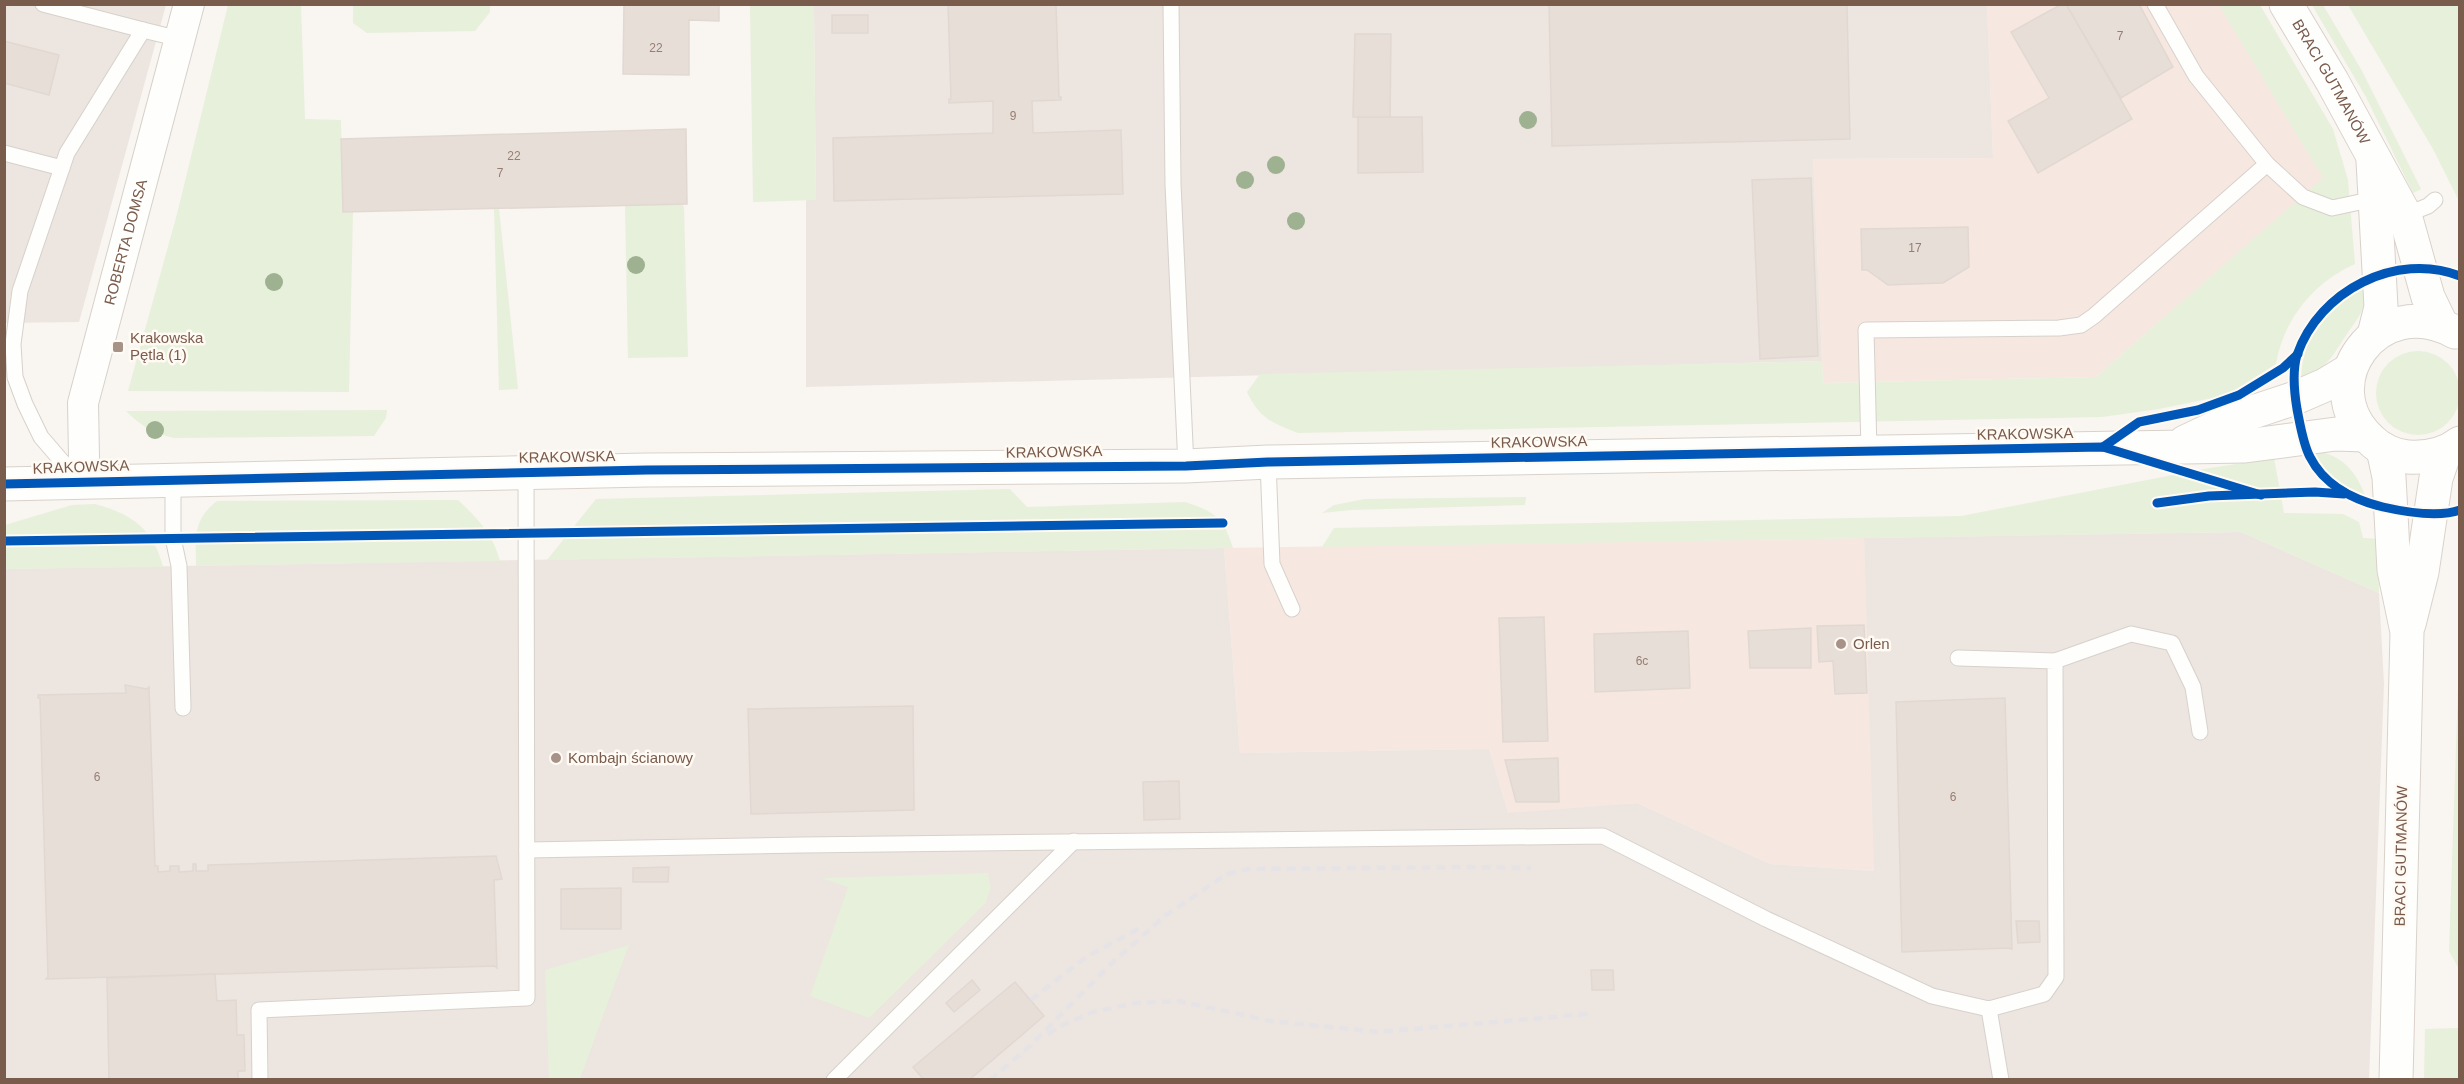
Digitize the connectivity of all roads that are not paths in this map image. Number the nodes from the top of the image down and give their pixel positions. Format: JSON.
{"nodes":[{"id":1,"x":44,"y":4,"type":"edge"},
{"id":2,"x":189,"y":4,"type":"edge"},
{"id":3,"x":1171,"y":4,"type":"edge"},
{"id":4,"x":2155,"y":4,"type":"edge"},
{"id":5,"x":2286,"y":4,"type":"edge"},
{"id":6,"x":143,"y":30,"type":"junction"},
{"id":7,"x":180,"y":39,"type":"junction"},
{"id":8,"x":4,"y":153,"type":"edge"},
{"id":9,"x":2373,"y":160,"type":"junction"},
{"id":10,"x":2267,"y":164,"type":"junction"},
{"id":11,"x":62,"y":168,"type":"junction"},
{"id":12,"x":2374,"y":199,"type":"junction"},
{"id":13,"x":2435,"y":200,"type":"dead end"},
{"id":14,"x":2405,"y":215,"type":"junction"},
{"id":15,"x":2450,"y":329,"type":"edge"},
{"id":16,"x":2374,"y":335,"type":"junction"},
{"id":17,"x":2350,"y":370,"type":"junction"},
{"id":18,"x":10,"y":376,"type":"edge"},
{"id":19,"x":2374,"y":442,"type":"junction"},
{"id":20,"x":2178,"y":446,"type":"junction"},
{"id":21,"x":2452,"y":448,"type":"edge"},
{"id":22,"x":1869,"y":451,"type":"junction"},
{"id":23,"x":1268,"y":462,"type":"junction"},
{"id":24,"x":1186,"y":466,"type":"junction"},
{"id":25,"x":526,"y":472,"type":"junction"},
{"id":26,"x":173,"y":479,"type":"junction"},
{"id":27,"x":80,"y":482,"type":"junction"},
{"id":28,"x":4,"y":484,"type":"edge"},
{"id":29,"x":1292,"y":609,"type":"dead end"},
{"id":30,"x":2407,"y":632,"type":"junction"},
{"id":31,"x":1958,"y":658,"type":"dead end"},
{"id":32,"x":2055,"y":661,"type":"junction"},
{"id":33,"x":183,"y":708,"type":"dead end"},
{"id":34,"x":2200,"y":732,"type":"dead end"},
{"id":35,"x":1074,"y":841,"type":"junction"},
{"id":36,"x":527,"y":850,"type":"junction"},
{"id":37,"x":1989,"y":1010,"type":"junction"},
{"id":38,"x":260,"y":1080,"type":"edge"},
{"id":39,"x":834,"y":1080,"type":"edge"},
{"id":40,"x":2001,"y":1080,"type":"edge"},
{"id":41,"x":2396,"y":1080,"type":"edge"}],
"edges":[{"from":1,"to":6,"type":"lane"},
{"from":2,"to":7,"type":"street","name":"ROBERTA DOMSA"},
{"from":3,"to":24,"type":"lane"},
{"from":4,"to":10,"type":"lane"},
{"from":5,"to":9,"type":"street","name":"BRACI GUTMANÓW"},
{"from":6,"to":7,"type":"lane"},
{"from":6,"to":11,"type":"lane"},
{"from":7,"to":27,"type":"street","name":"ROBERTA DOMSA"},
{"from":8,"to":11,"type":"lane"},
{"from":9,"to":12,"type":"street","name":"BRACI GUTMANÓW"},
{"from":9,"to":14,"type":"street","name":"BRACI GUTMANÓW"},
{"from":10,"to":12,"type":"lane"},
{"from":10,"to":22,"type":"lane"},
{"from":11,"to":18,"type":"lane"},
{"from":12,"to":16,"type":"street","name":"BRACI GUTMANÓW"},
{"from":13,"to":14,"type":"lane"},
{"from":14,"to":15,"type":"street","name":"BRACI GUTMANÓW"},
{"from":15,"to":16,"type":"street"},
{"from":16,"to":17,"type":"street"},
{"from":17,"to":19,"type":"street","name":"BRACI GUTMANÓW"},
{"from":17,"to":20,"type":"street","name":"KRAKOWSKA"},
{"from":18,"to":27,"type":"lane"},
{"from":19,"to":20,"type":"street","name":"KRAKOWSKA"},
{"from":19,"to":21,"type":"street","name":"KRAKOWSKA"},
{"from":19,"to":30,"type":"street","name":"BRACI GUTMANÓW"},
{"from":20,"to":22,"type":"street","name":"KRAKOWSKA"},
{"from":21,"to":30,"type":"street","name":"BRACI GUTMANÓW"},
{"from":22,"to":23,"type":"street","name":"KRAKOWSKA"},
{"from":23,"to":24,"type":"street","name":"KRAKOWSKA"},
{"from":23,"to":29,"type":"lane"},
{"from":24,"to":25,"type":"street","name":"KRAKOWSKA"},
{"from":25,"to":26,"type":"street","name":"KRAKOWSKA"},
{"from":25,"to":36,"type":"lane"},
{"from":26,"to":27,"type":"street","name":"KRAKOWSKA"},
{"from":26,"to":33,"type":"lane"},
{"from":27,"to":28,"type":"street","name":"KRAKOWSKA"},
{"from":30,"to":41,"type":"street","name":"BRACI GUTMANÓW"},
{"from":31,"to":32,"type":"lane"},
{"from":32,"to":34,"type":"lane"},
{"from":32,"to":37,"type":"lane"},
{"from":35,"to":36,"type":"lane"},
{"from":35,"to":37,"type":"lane"},
{"from":35,"to":39,"type":"lane"},
{"from":36,"to":38,"type":"lane"},
{"from":37,"to":40,"type":"lane"}]}
